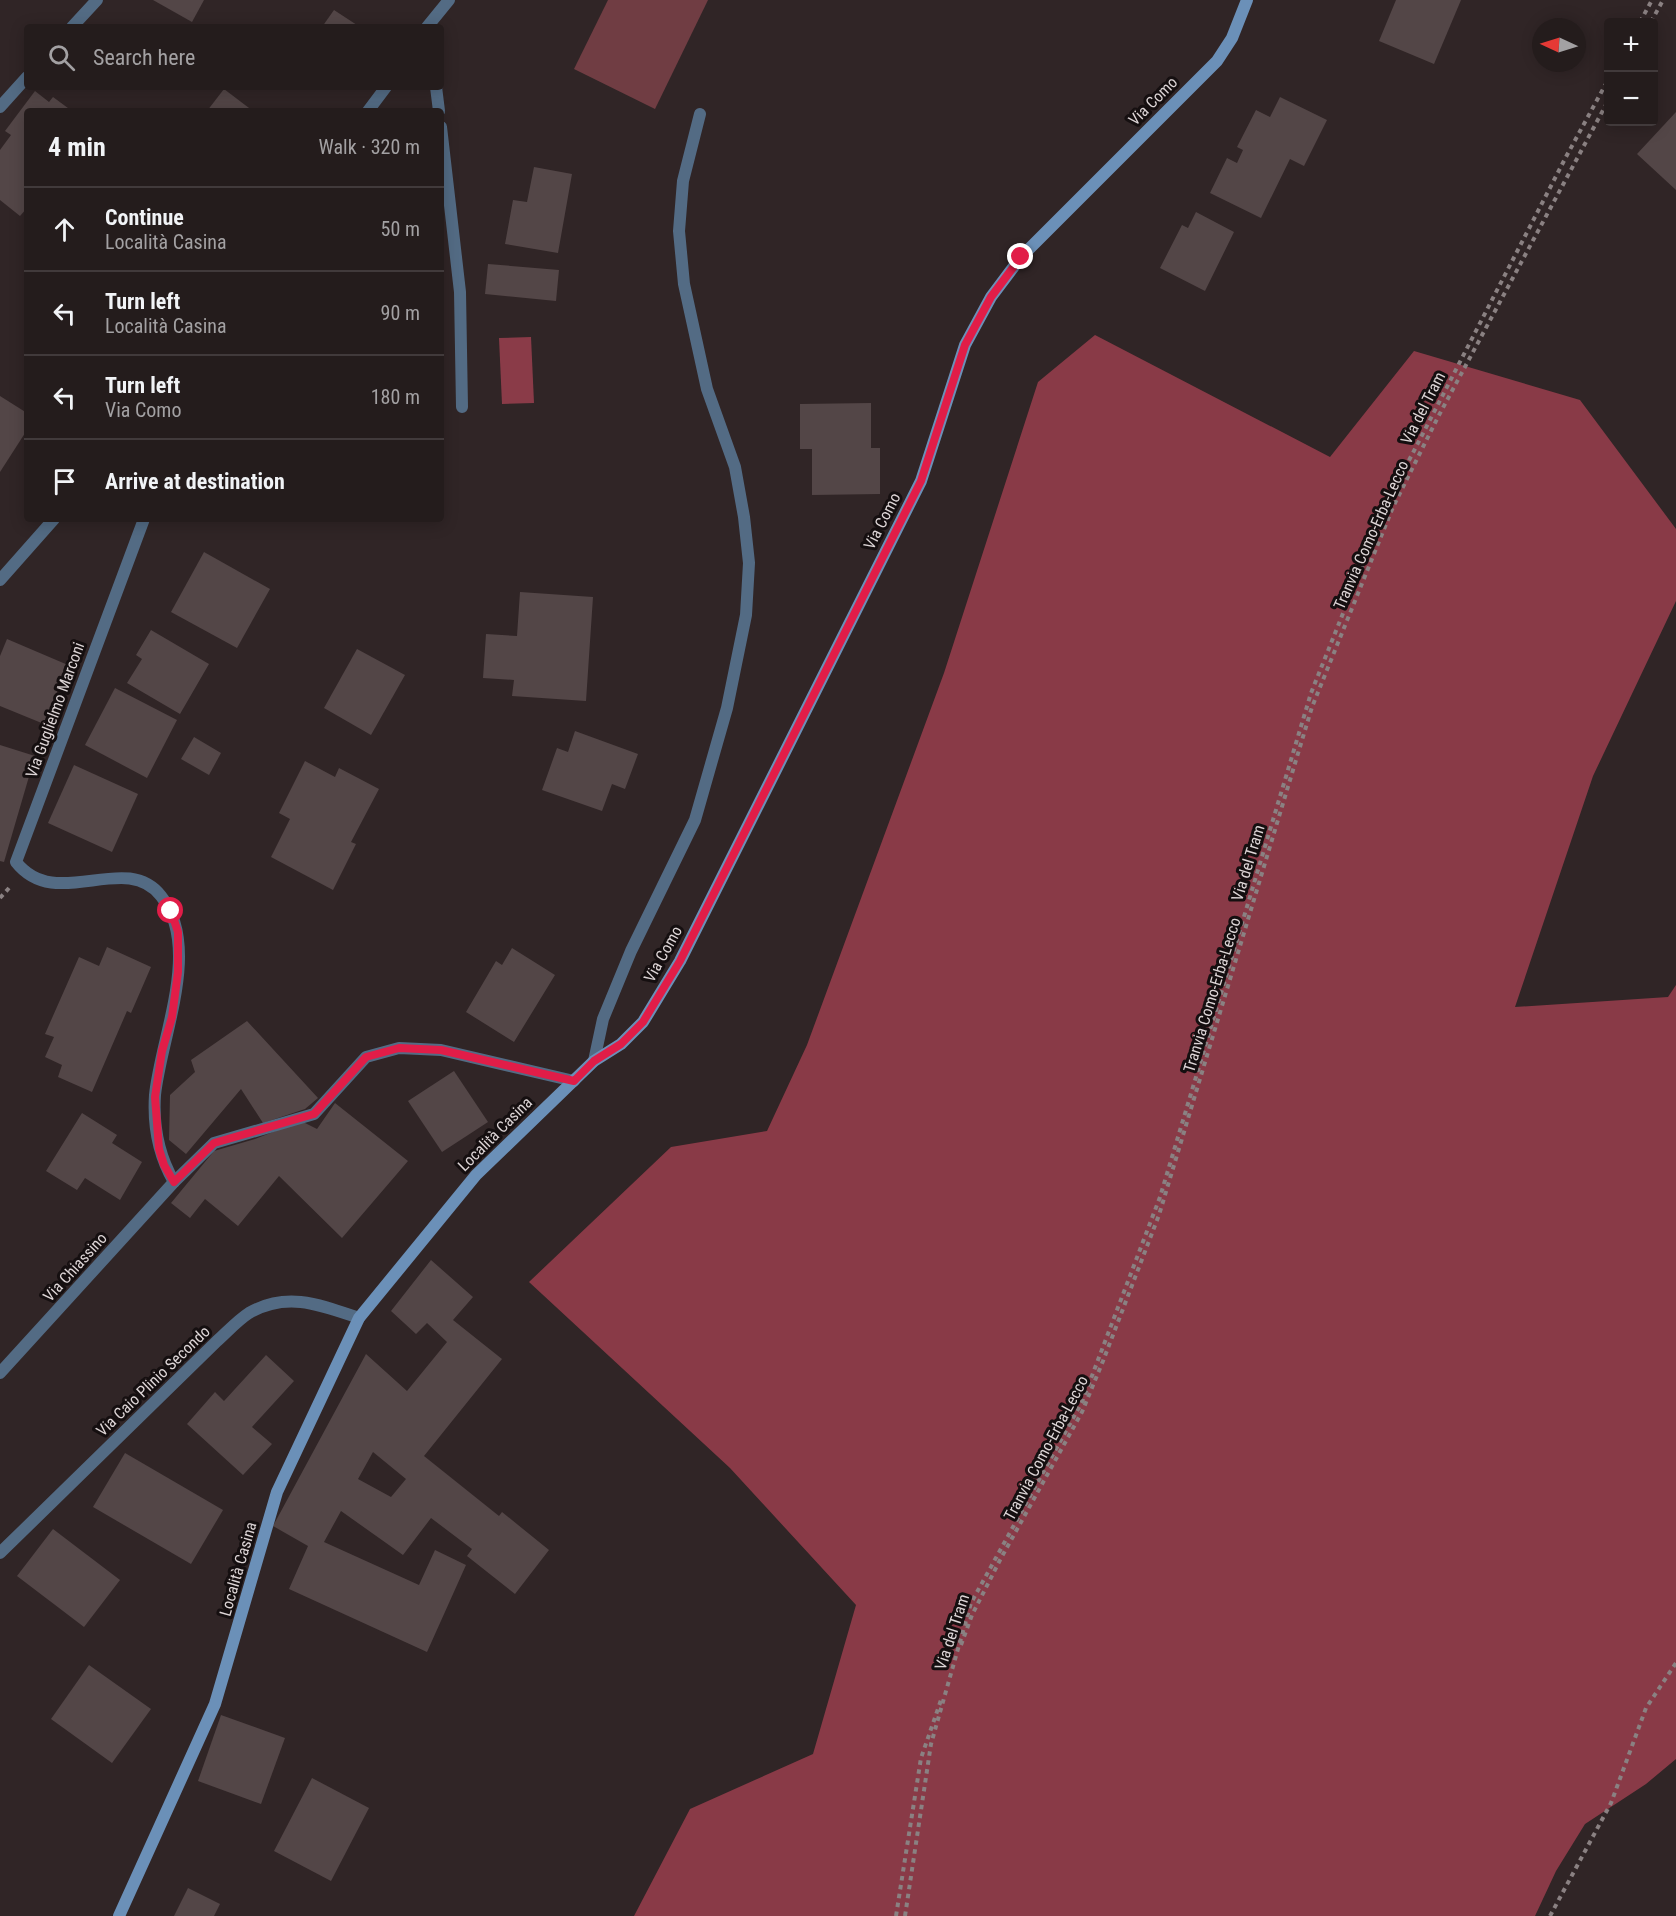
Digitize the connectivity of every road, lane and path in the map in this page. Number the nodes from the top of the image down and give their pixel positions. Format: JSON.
{"nodes":[{"id":1,"x":97,"y":0,"type":"edge"},
{"id":2,"x":449,"y":0,"type":"edge"},
{"id":3,"x":1247,"y":0,"type":"edge"},
{"id":4,"x":1652,"y":0,"type":"edge"},
{"id":5,"x":1663,"y":0,"type":"edge"},
{"id":6,"x":1642,"y":18,"type":"edge"},
{"id":7,"x":1653,"y":18,"type":"edge"},
{"id":8,"x":75,"y":24,"type":"edge"},
{"id":9,"x":429,"y":24,"type":"edge"},
{"id":10,"x":24,"y":80,"type":"edge"},
{"id":11,"x":1604,"y":87,"type":"edge"},
{"id":12,"x":384,"y":90,"type":"edge"},
{"id":13,"x":436,"y":90,"type":"edge"},
{"id":14,"x":0,"y":107,"type":"edge"},
{"id":15,"x":370,"y":108,"type":"edge"},
{"id":16,"x":439,"y":108,"type":"edge"},
{"id":17,"x":1604,"y":108,"type":"edge"},
{"id":18,"x":700,"y":114,"type":"dead end"},
{"id":19,"x":444,"y":152,"type":"edge"},
{"id":20,"x":462,"y":407,"type":"dead end"},
{"id":21,"x":51,"y":522,"type":"edge"},
{"id":22,"x":143,"y":522,"type":"edge"},
{"id":23,"x":0,"y":580,"type":"edge"},
{"id":24,"x":594,"y":1061,"type":"junction"},
{"id":25,"x":574,"y":1081,"type":"junction"},
{"id":26,"x":174,"y":1182,"type":"junction"},
{"id":27,"x":359,"y":1318,"type":"junction"},
{"id":28,"x":0,"y":1373,"type":"edge"},
{"id":29,"x":0,"y":1553,"type":"edge"},
{"id":30,"x":1676,"y":1663,"type":"edge"},
{"id":31,"x":119,"y":1916,"type":"edge"},
{"id":32,"x":896,"y":1916,"type":"edge"},
{"id":33,"x":904,"y":1916,"type":"edge"},
{"id":34,"x":1550,"y":1916,"type":"edge"}],
"edges":[{"from":1,"to":8,"type":"street"},
{"from":2,"to":9,"type":"street"},
{"from":3,"to":24,"type":"street","name":"Via Como"},
{"from":4,"to":6,"type":"path"},
{"from":5,"to":7,"type":"path"},
{"from":10,"to":14,"type":"street"},
{"from":11,"to":33,"type":"path","name":"Via del Tram"},
{"from":12,"to":15,"type":"street"},
{"from":13,"to":16,"type":"street"},
{"from":17,"to":32,"type":"path","name":"Tranvia Como-Erba-Lecco"},
{"from":18,"to":24,"type":"street"},
{"from":19,"to":20,"type":"street"},
{"from":21,"to":23,"type":"street"},
{"from":22,"to":26,"type":"street","name":"Via Guglielmo Marconi"},
{"from":24,"to":25,"type":"street","name":"Via Como"},
{"from":25,"to":26,"type":"street","name":"Località Casina"},
{"from":25,"to":27,"type":"street","name":"Località Casina"},
{"from":26,"to":28,"type":"street","name":"Via Chiassino"},
{"from":27,"to":29,"type":"street","name":"Via Caio Plinio Secondo"},
{"from":27,"to":31,"type":"street","name":"Località Casina"},
{"from":30,"to":34,"type":"path"}]}
